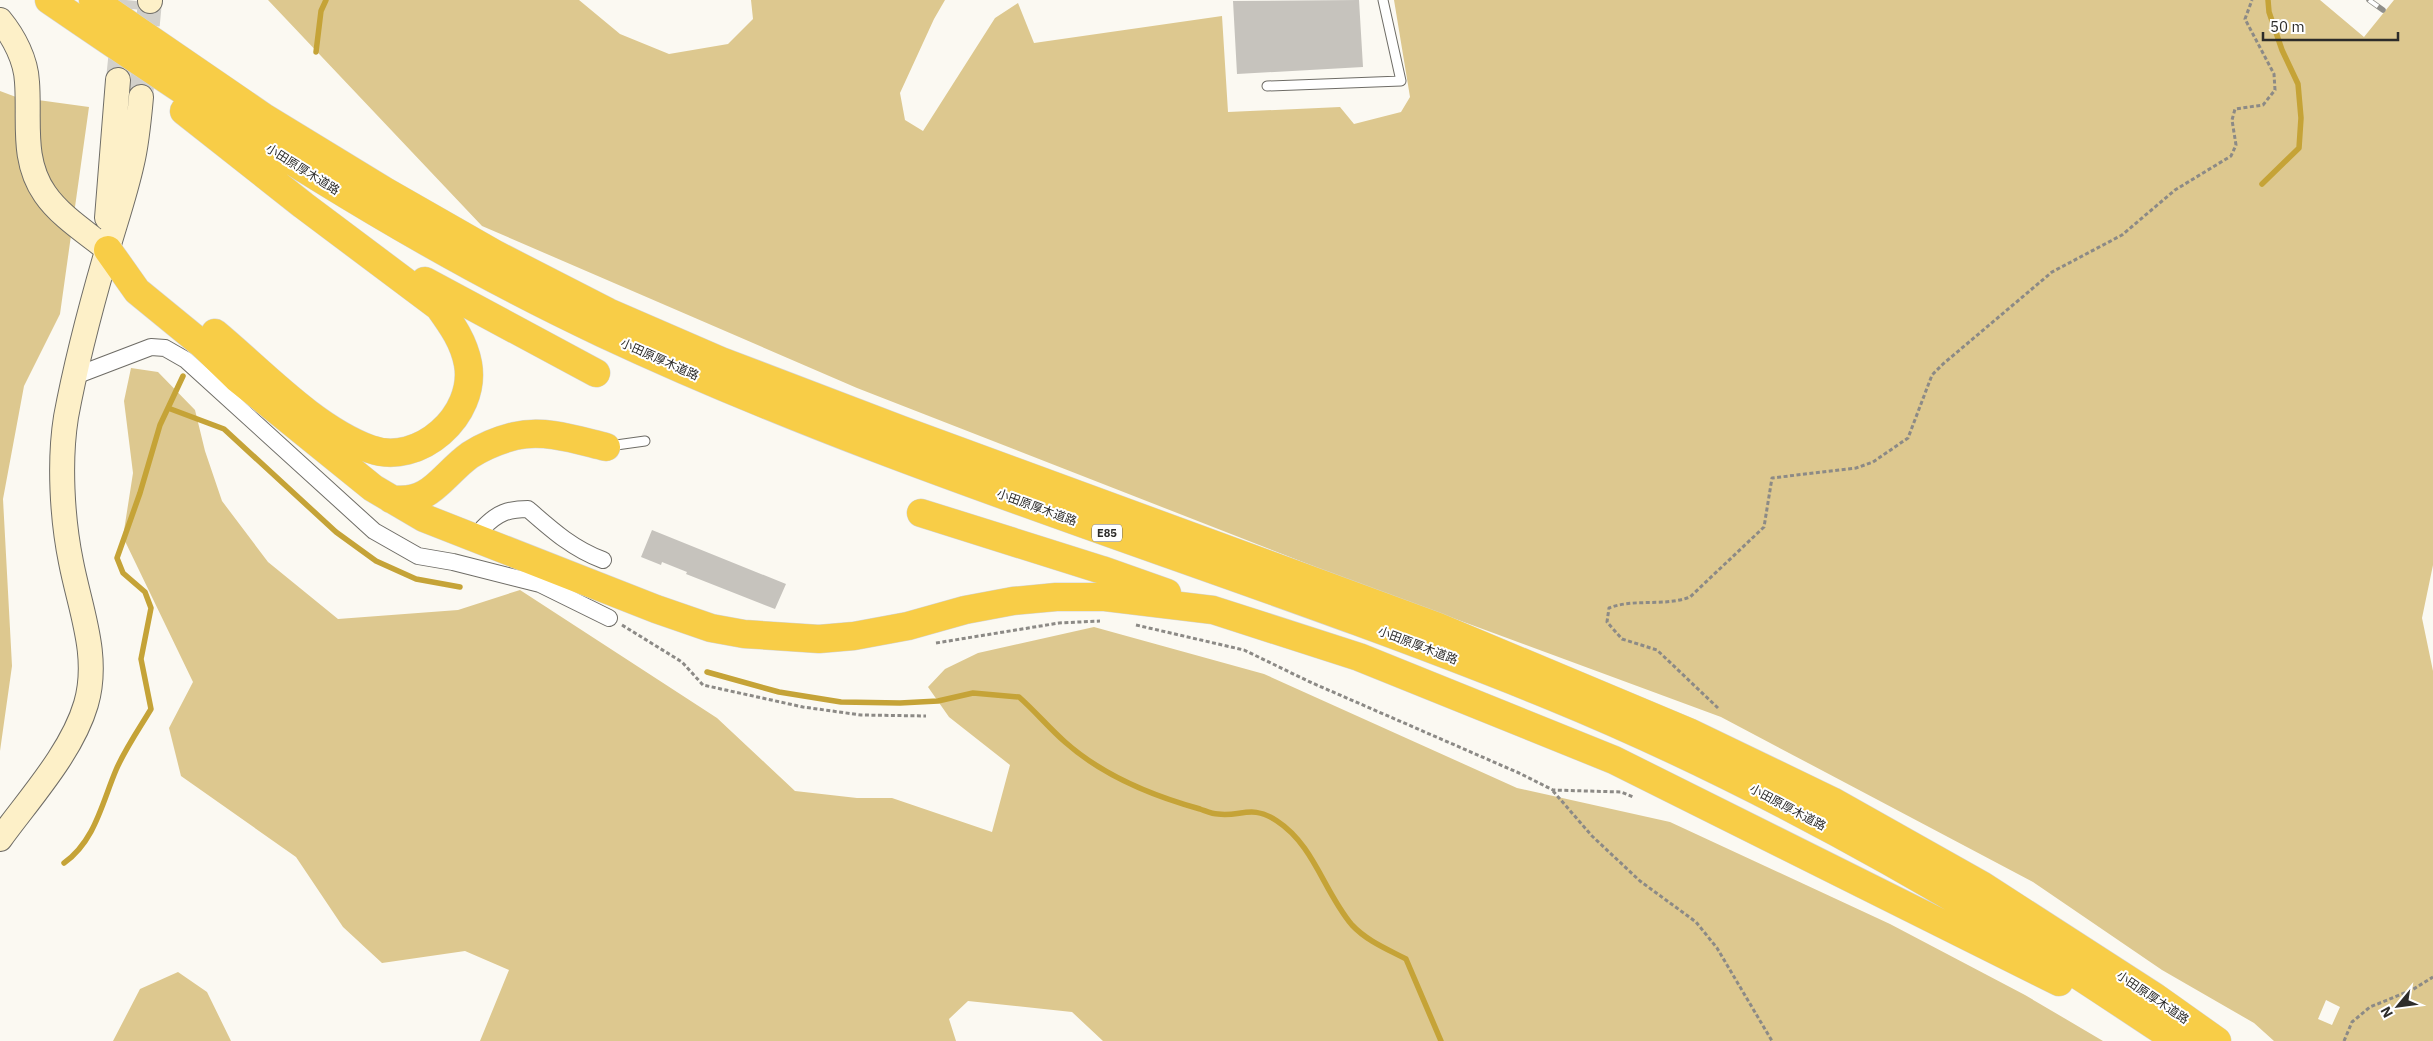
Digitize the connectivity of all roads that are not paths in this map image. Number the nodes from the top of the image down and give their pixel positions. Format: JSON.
{"nodes":[{"id":1,"x":44,"y":0,"type":"edge"},
{"id":2,"x":49,"y":0,"type":"edge"},
{"id":3,"x":92,"y":0,"type":"edge"},
{"id":4,"x":105,"y":0,"type":"edge"},
{"id":5,"x":1383,"y":0,"type":"edge"},
{"id":6,"x":0,"y":20,"type":"edge"},
{"id":7,"x":165,"y":50,"type":"junction"},
{"id":8,"x":118,"y":80,"type":"tunnel mouth"},
{"id":9,"x":1267,"y":86,"type":"dead end"},
{"id":10,"x":141,"y":97,"type":"tunnel mouth"},
{"id":11,"x":302,"y":205,"type":"junction"},
{"id":12,"x":108,"y":250,"type":"junction"},
{"id":13,"x":596,"y":373,"type":"dead end"},
{"id":14,"x":75,"y":376,"type":"junction"},
{"id":15,"x":646,"y":441,"type":"dead end"},
{"id":16,"x":606,"y":447,"type":"joint"},
{"id":17,"x":391,"y":499,"type":"junction"},
{"id":18,"x":921,"y":513,"type":"dead end"},
{"id":19,"x":483,"y":528,"type":"dead end"},
{"id":20,"x":466,"y":547,"type":"dead end"},
{"id":21,"x":603,"y":560,"type":"dead end"},
{"id":22,"x":453,"y":562,"type":"junction"},
{"id":23,"x":1214,"y":610,"type":"junction"},
{"id":24,"x":608,"y":618,"type":"road end"},
{"id":25,"x":0,"y":839,"type":"edge"},
{"id":26,"x":2176,"y":1041,"type":"edge"},
{"id":27,"x":2217,"y":1041,"type":"edge"}],
"edges":[{"from":1,"to":11,"type":"highway"},
{"from":2,"to":26,"type":"highway","name":"小田原厚木道路","number":"E85"},
{"from":3,"to":7,"type":"highway","name":"小田原厚木道路","number":"E85"},
{"from":4,"to":7,"type":"highway"},
{"from":5,"to":9,"type":"lane"},
{"from":6,"to":12,"type":"street"},
{"from":7,"to":27,"type":"highway","name":"小田原厚木道路","number":"E85"},
{"from":8,"to":12,"type":"street"},
{"from":10,"to":12,"type":"street"},
{"from":11,"to":12,"type":"highway"},
{"from":11,"to":13,"type":"highway"},
{"from":12,"to":14,"type":"street"},
{"from":12,"to":17,"type":"highway"},
{"from":14,"to":22,"type":"street"},
{"from":14,"to":25,"type":"street"},
{"from":15,"to":16,"type":"lane"},
{"from":16,"to":17,"type":"highway"},
{"from":17,"to":23,"type":"highway"},
{"from":18,"to":23,"type":"highway"},
{"from":19,"to":21,"type":"street"},
{"from":20,"to":22,"type":"street"},
{"from":22,"to":24,"type":"street"},
{"from":23,"to":26,"type":"highway"}]}
